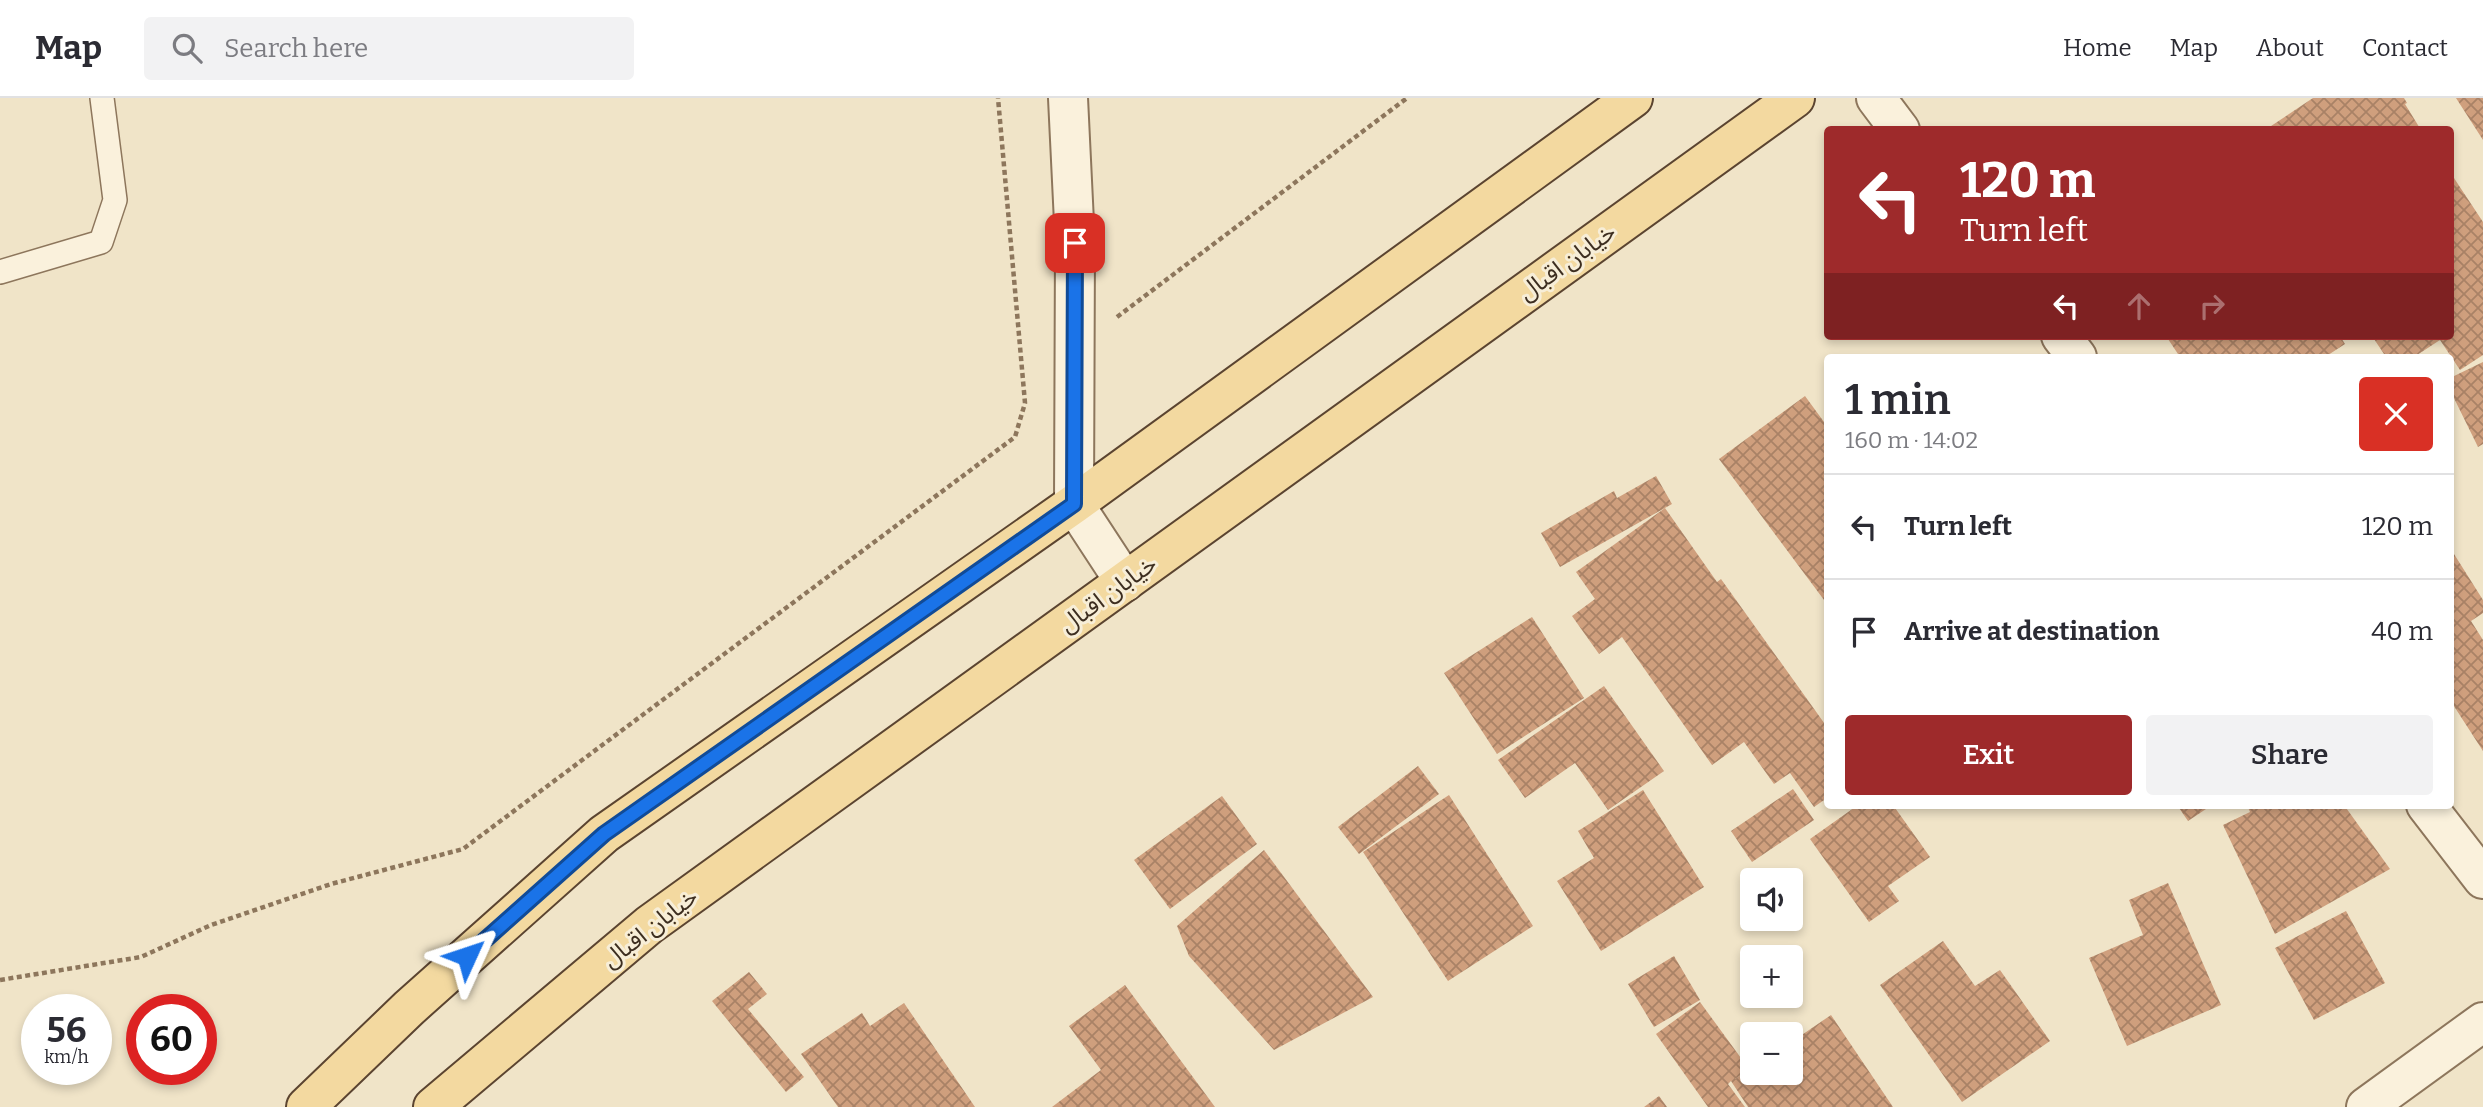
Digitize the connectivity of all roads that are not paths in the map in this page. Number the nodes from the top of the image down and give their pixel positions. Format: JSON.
{"nodes":[{"id":1,"x":102,"y":98,"type":"edge"},
{"id":2,"x":1068,"y":98,"type":"edge"},
{"id":3,"x":1633,"y":98,"type":"edge"},
{"id":4,"x":1795,"y":98,"type":"edge"},
{"id":5,"x":1876,"y":98,"type":"edge"},
{"id":6,"x":1897,"y":126,"type":"edge"},
{"id":7,"x":0,"y":272,"type":"edge"},
{"id":8,"x":2064,"y":340,"type":"edge"},
{"id":9,"x":2075,"y":354,"type":"edge"},
{"id":10,"x":1074,"y":504,"type":"junction"},
{"id":11,"x":1125,"y":582,"type":"junction"},
{"id":12,"x":2429,"y":809,"type":"edge"},
{"id":13,"x":2483,"y":879,"type":"edge"},
{"id":14,"x":2483,"y":1022,"type":"edge"},
{"id":15,"x":306,"y":1107,"type":"edge"},
{"id":16,"x":433,"y":1107,"type":"edge"},
{"id":17,"x":2366,"y":1107,"type":"edge"}],
"edges":[{"from":1,"to":7,"type":"lane"},
{"from":2,"to":10,"type":"street"},
{"from":3,"to":10,"type":"main road"},
{"from":4,"to":11,"type":"main road","name":"خیابان اقبال"},
{"from":5,"to":6,"type":"street"},
{"from":8,"to":9,"type":"street"},
{"from":10,"to":11,"type":"street"},
{"from":10,"to":15,"type":"main road"},
{"from":11,"to":16,"type":"main road","name":"خیابان اقبال"},
{"from":12,"to":13,"type":"street"},
{"from":14,"to":17,"type":"street"}]}
